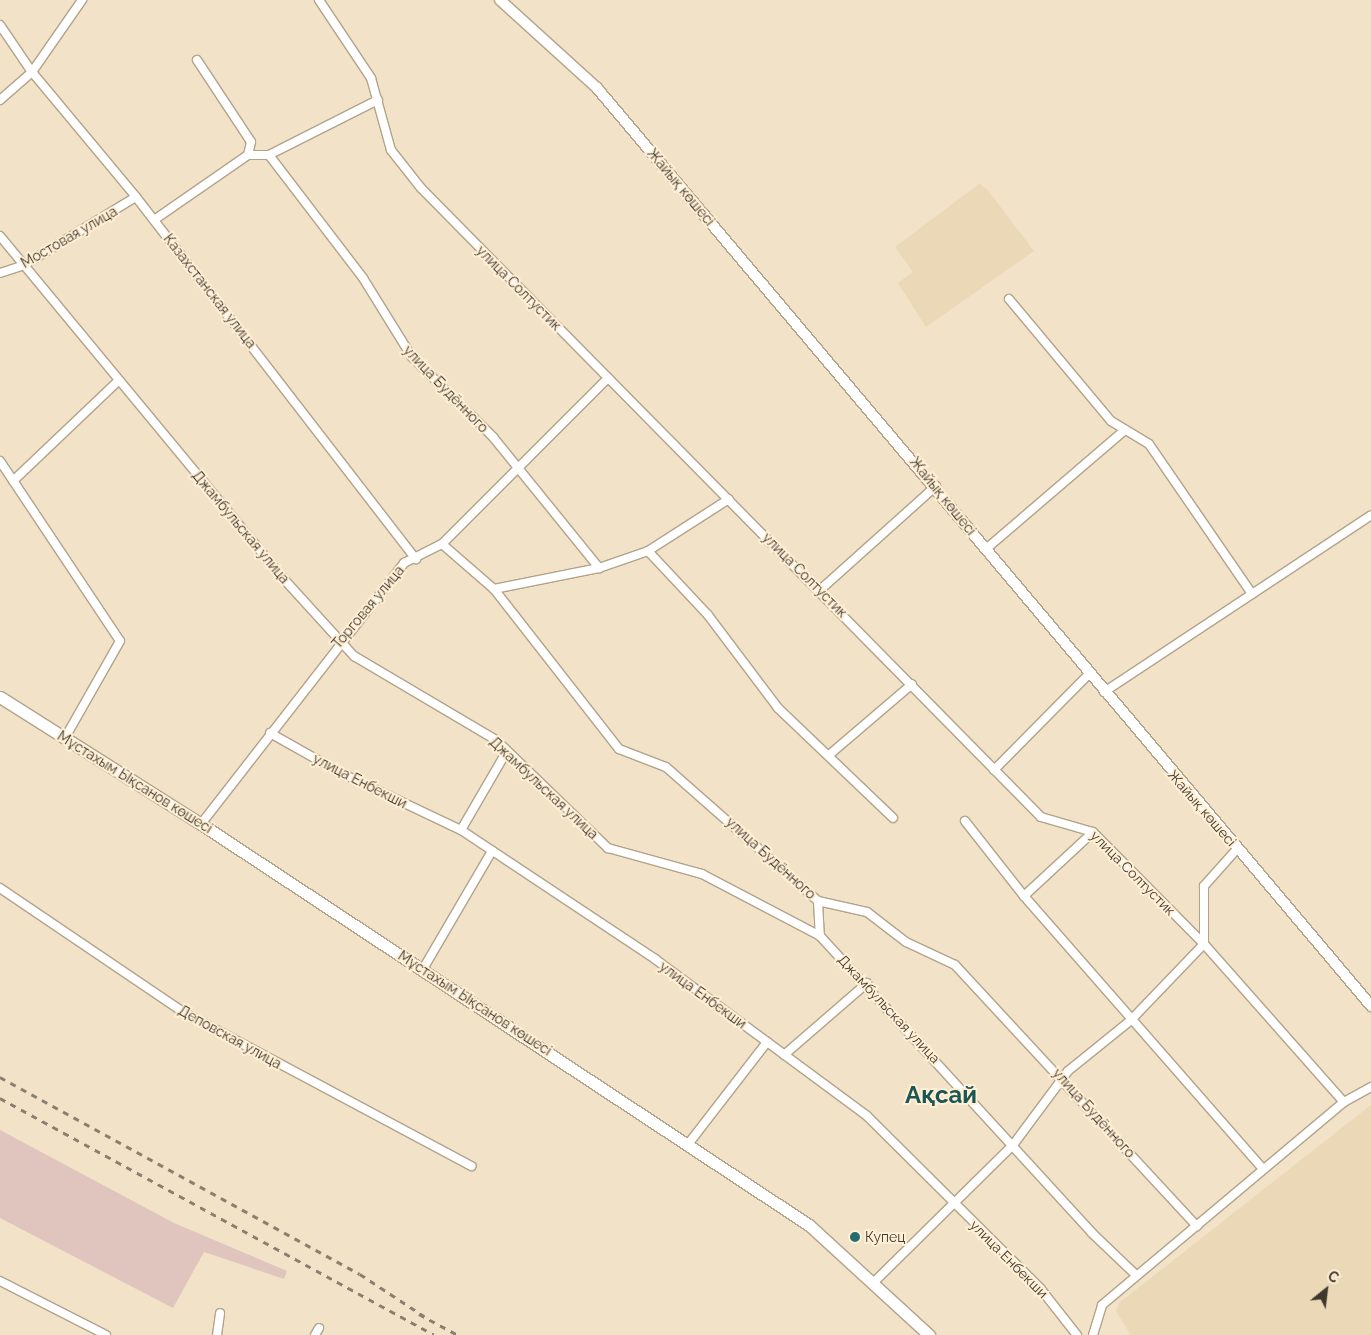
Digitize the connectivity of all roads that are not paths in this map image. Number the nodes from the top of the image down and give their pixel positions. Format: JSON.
{"nodes":[{"id":1,"x":82,"y":0,"type":"edge"},
{"id":2,"x":319,"y":0,"type":"edge"},
{"id":3,"x":500,"y":0,"type":"edge"},
{"id":4,"x":0,"y":25,"type":"edge"},
{"id":5,"x":197,"y":60,"type":"dead end"},
{"id":6,"x":32,"y":72,"type":"junction"},
{"id":7,"x":0,"y":100,"type":"edge"},
{"id":8,"x":378,"y":100,"type":"junction"},
{"id":9,"x":248,"y":155,"type":"junction"},
{"id":10,"x":269,"y":155,"type":"junction"},
{"id":11,"x":136,"y":197,"type":"junction"},
{"id":12,"x":154,"y":220,"type":"junction"},
{"id":13,"x":0,"y":236,"type":"edge"},
{"id":14,"x":24,"y":265,"type":"junction"},
{"id":15,"x":0,"y":273,"type":"edge"},
{"id":16,"x":1009,"y":299,"type":"dead end"},
{"id":17,"x":608,"y":378,"type":"junction"},
{"id":18,"x":119,"y":380,"type":"junction"},
{"id":19,"x":1125,"y":430,"type":"junction"},
{"id":20,"x":0,"y":461,"type":"edge"},
{"id":21,"x":518,"y":466,"type":"junction"},
{"id":22,"x":13,"y":481,"type":"junction"},
{"id":23,"x":936,"y":486,"type":"junction"},
{"id":24,"x":729,"y":499,"type":"junction"},
{"id":25,"x":1371,"y":515,"type":"edge"},
{"id":26,"x":442,"y":544,"type":"junction"},
{"id":27,"x":986,"y":549,"type":"junction"},
{"id":28,"x":648,"y":552,"type":"junction"},
{"id":29,"x":416,"y":559,"type":"junction"},
{"id":30,"x":599,"y":568,"type":"junction"},
{"id":31,"x":494,"y":589,"type":"junction"},
{"id":32,"x":820,"y":590,"type":"junction"},
{"id":33,"x":1252,"y":594,"type":"junction"},
{"id":34,"x":339,"y":642,"type":"junction"},
{"id":35,"x":1089,"y":674,"type":"junction"},
{"id":36,"x":912,"y":684,"type":"junction"},
{"id":37,"x":1104,"y":692,"type":"junction"},
{"id":38,"x":0,"y":697,"type":"edge"},
{"id":39,"x":270,"y":733,"type":"junction"},
{"id":40,"x":65,"y":738,"type":"junction"},
{"id":41,"x":507,"y":751,"type":"junction"},
{"id":42,"x":829,"y":755,"type":"junction"},
{"id":43,"x":994,"y":770,"type":"junction"},
{"id":44,"x":893,"y":818,"type":"dead end"},
{"id":45,"x":965,"y":821,"type":"dead end"},
{"id":46,"x":201,"y":824,"type":"junction"},
{"id":47,"x":461,"y":830,"type":"junction"},
{"id":48,"x":1093,"y":832,"type":"junction"},
{"id":49,"x":1237,"y":848,"type":"junction"},
{"id":50,"x":492,"y":851,"type":"junction"},
{"id":51,"x":0,"y":888,"type":"edge"},
{"id":52,"x":1024,"y":896,"type":"junction"},
{"id":53,"x":818,"y":901,"type":"junction"},
{"id":54,"x":820,"y":936,"type":"junction"},
{"id":55,"x":1204,"y":944,"type":"junction"},
{"id":56,"x":423,"y":969,"type":"junction"},
{"id":57,"x":867,"y":983,"type":"junction"},
{"id":58,"x":1371,"y":1006,"type":"edge"},
{"id":59,"x":1131,"y":1020,"type":"junction"},
{"id":60,"x":767,"y":1042,"type":"junction"},
{"id":61,"x":784,"y":1054,"type":"junction"},
{"id":62,"x":1062,"y":1078,"type":"junction"},
{"id":63,"x":1371,"y":1087,"type":"edge"},
{"id":64,"x":1344,"y":1102,"type":"junction"},
{"id":65,"x":689,"y":1143,"type":"junction"},
{"id":66,"x":1013,"y":1145,"type":"junction"},
{"id":67,"x":472,"y":1166,"type":"dead end"},
{"id":68,"x":1263,"y":1169,"type":"junction"},
{"id":69,"x":954,"y":1205,"type":"junction"},
{"id":70,"x":1197,"y":1226,"type":"junction"},
{"id":71,"x":1136,"y":1275,"type":"junction"},
{"id":72,"x":0,"y":1282,"type":"edge"},
{"id":73,"x":873,"y":1283,"type":"junction"},
{"id":74,"x":220,"y":1313,"type":"dead end"},
{"id":75,"x":106,"y":1335,"type":"edge"},
{"id":76,"x":217,"y":1335,"type":"edge"},
{"id":77,"x":929,"y":1335,"type":"edge"},
{"id":78,"x":1077,"y":1335,"type":"edge"},
{"id":79,"x":1093,"y":1335,"type":"edge"}],
"edges":[{"from":1,"to":6,"type":"street"},
{"from":2,"to":8,"type":"street","name":"улица Солтустик"},
{"from":3,"to":23,"type":"street","name":"Жайық көшесі"},
{"from":4,"to":6,"type":"street","name":"Казахстанская улица"},
{"from":5,"to":9,"type":"street"},
{"from":6,"to":7,"type":"street"},
{"from":6,"to":11,"type":"street","name":"Казахстанская улица"},
{"from":8,"to":10,"type":"street"},
{"from":8,"to":17,"type":"street","name":"улица Солтустик"},
{"from":9,"to":10,"type":"street"},
{"from":9,"to":12,"type":"street"},
{"from":10,"to":21,"type":"street","name":"улица Будённого"},
{"from":11,"to":12,"type":"street","name":"Казахстанская улица"},
{"from":11,"to":14,"type":"street","name":"Мостовая улица"},
{"from":12,"to":29,"type":"street","name":"Казахстанская улица"},
{"from":13,"to":14,"type":"street","name":"Джамбульская улица"},
{"from":14,"to":15,"type":"street","name":"Мостовая улица"},
{"from":14,"to":18,"type":"street","name":"Джамбульская улица"},
{"from":16,"to":19,"type":"street"},
{"from":17,"to":21,"type":"street","name":"Торговая улица"},
{"from":17,"to":24,"type":"street","name":"улица Солтустик"},
{"from":18,"to":22,"type":"street"},
{"from":18,"to":34,"type":"street","name":"Джамбульская улица"},
{"from":19,"to":27,"type":"street"},
{"from":19,"to":33,"type":"street"},
{"from":20,"to":22,"type":"street"},
{"from":21,"to":26,"type":"street","name":"Торговая улица"},
{"from":21,"to":30,"type":"street","name":"улица Будённого"},
{"from":22,"to":40,"type":"street"},
{"from":23,"to":27,"type":"street","name":"Жайық көшесі"},
{"from":23,"to":32,"type":"street"},
{"from":24,"to":28,"type":"street"},
{"from":24,"to":32,"type":"street","name":"улица Солтустик"},
{"from":25,"to":33,"type":"street"},
{"from":26,"to":29,"type":"street","name":"Торговая улица"},
{"from":26,"to":31,"type":"street","name":"улица Будённого"},
{"from":27,"to":35,"type":"street","name":"Жайық көшесі"},
{"from":28,"to":30,"type":"street"},
{"from":28,"to":42,"type":"street"},
{"from":29,"to":34,"type":"street","name":"Торговая улица"},
{"from":30,"to":31,"type":"street"},
{"from":31,"to":53,"type":"street","name":"улица Будённого"},
{"from":32,"to":36,"type":"street","name":"улица Солтустик"},
{"from":33,"to":37,"type":"street"},
{"from":34,"to":39,"type":"street","name":"Торговая улица"},
{"from":34,"to":41,"type":"street","name":"Джамбульская улица"},
{"from":35,"to":37,"type":"street","name":"Жайық көшесі"},
{"from":35,"to":43,"type":"street"},
{"from":36,"to":42,"type":"street"},
{"from":36,"to":43,"type":"street","name":"улица Солтустик"},
{"from":37,"to":49,"type":"street","name":"Жайық көшесі"},
{"from":38,"to":40,"type":"main road","name":"Мұстахым Ықсанов көшесі"},
{"from":39,"to":46,"type":"street","name":"Торговая улица"},
{"from":39,"to":47,"type":"street","name":"улица Енбекши"},
{"from":40,"to":46,"type":"main road","name":"Мұстахым Ықсанов көшесі"},
{"from":41,"to":47,"type":"street"},
{"from":41,"to":54,"type":"street","name":"Джамбульская улица"},
{"from":42,"to":44,"type":"street"},
{"from":43,"to":48,"type":"street","name":"улица Солтустик"},
{"from":45,"to":52,"type":"street"},
{"from":46,"to":56,"type":"main road","name":"Мұстахым Ықсанов көшесі"},
{"from":47,"to":50,"type":"street","name":"улица Енбекши"},
{"from":48,"to":52,"type":"street"},
{"from":48,"to":55,"type":"street","name":"улица Солтустик"},
{"from":49,"to":55,"type":"street"},
{"from":49,"to":58,"type":"street","name":"Жайық көшесі"},
{"from":50,"to":56,"type":"street"},
{"from":50,"to":60,"type":"street","name":"улица Енбекши"},
{"from":51,"to":67,"type":"street","name":"Деповская улица"},
{"from":52,"to":59,"type":"street"},
{"from":53,"to":54,"type":"street"},
{"from":53,"to":62,"type":"street","name":"улица Будённого"},
{"from":54,"to":57,"type":"street","name":"Джамбульская улица"},
{"from":55,"to":59,"type":"street"},
{"from":55,"to":64,"type":"street","name":"улица Солтустик"},
{"from":56,"to":65,"type":"main road","name":"Мұстахым Ықсанов көшесі"},
{"from":57,"to":61,"type":"street"},
{"from":57,"to":66,"type":"street","name":"Джамбульская улица"},
{"from":59,"to":62,"type":"street"},
{"from":59,"to":68,"type":"street"},
{"from":60,"to":61,"type":"street","name":"улица Енбекши"},
{"from":60,"to":65,"type":"street"},
{"from":61,"to":69,"type":"street","name":"улица Енбекши"},
{"from":62,"to":66,"type":"street"},
{"from":62,"to":70,"type":"street","name":"улица Будённого"},
{"from":63,"to":64,"type":"street"},
{"from":64,"to":68,"type":"street"},
{"from":65,"to":73,"type":"main road","name":"Мұстахым Ықсанов көшесі"},
{"from":66,"to":69,"type":"street"},
{"from":66,"to":71,"type":"street","name":"Джамбульская улица"},
{"from":68,"to":70,"type":"street"},
{"from":69,"to":73,"type":"street"},
{"from":69,"to":78,"type":"street","name":"улица Енбекши"},
{"from":70,"to":71,"type":"street"},
{"from":71,"to":79,"type":"street"},
{"from":72,"to":75,"type":"street"},
{"from":73,"to":77,"type":"main road","name":"Мұстахым Ықсанов көшесі"},
{"from":74,"to":76,"type":"street"}]}
